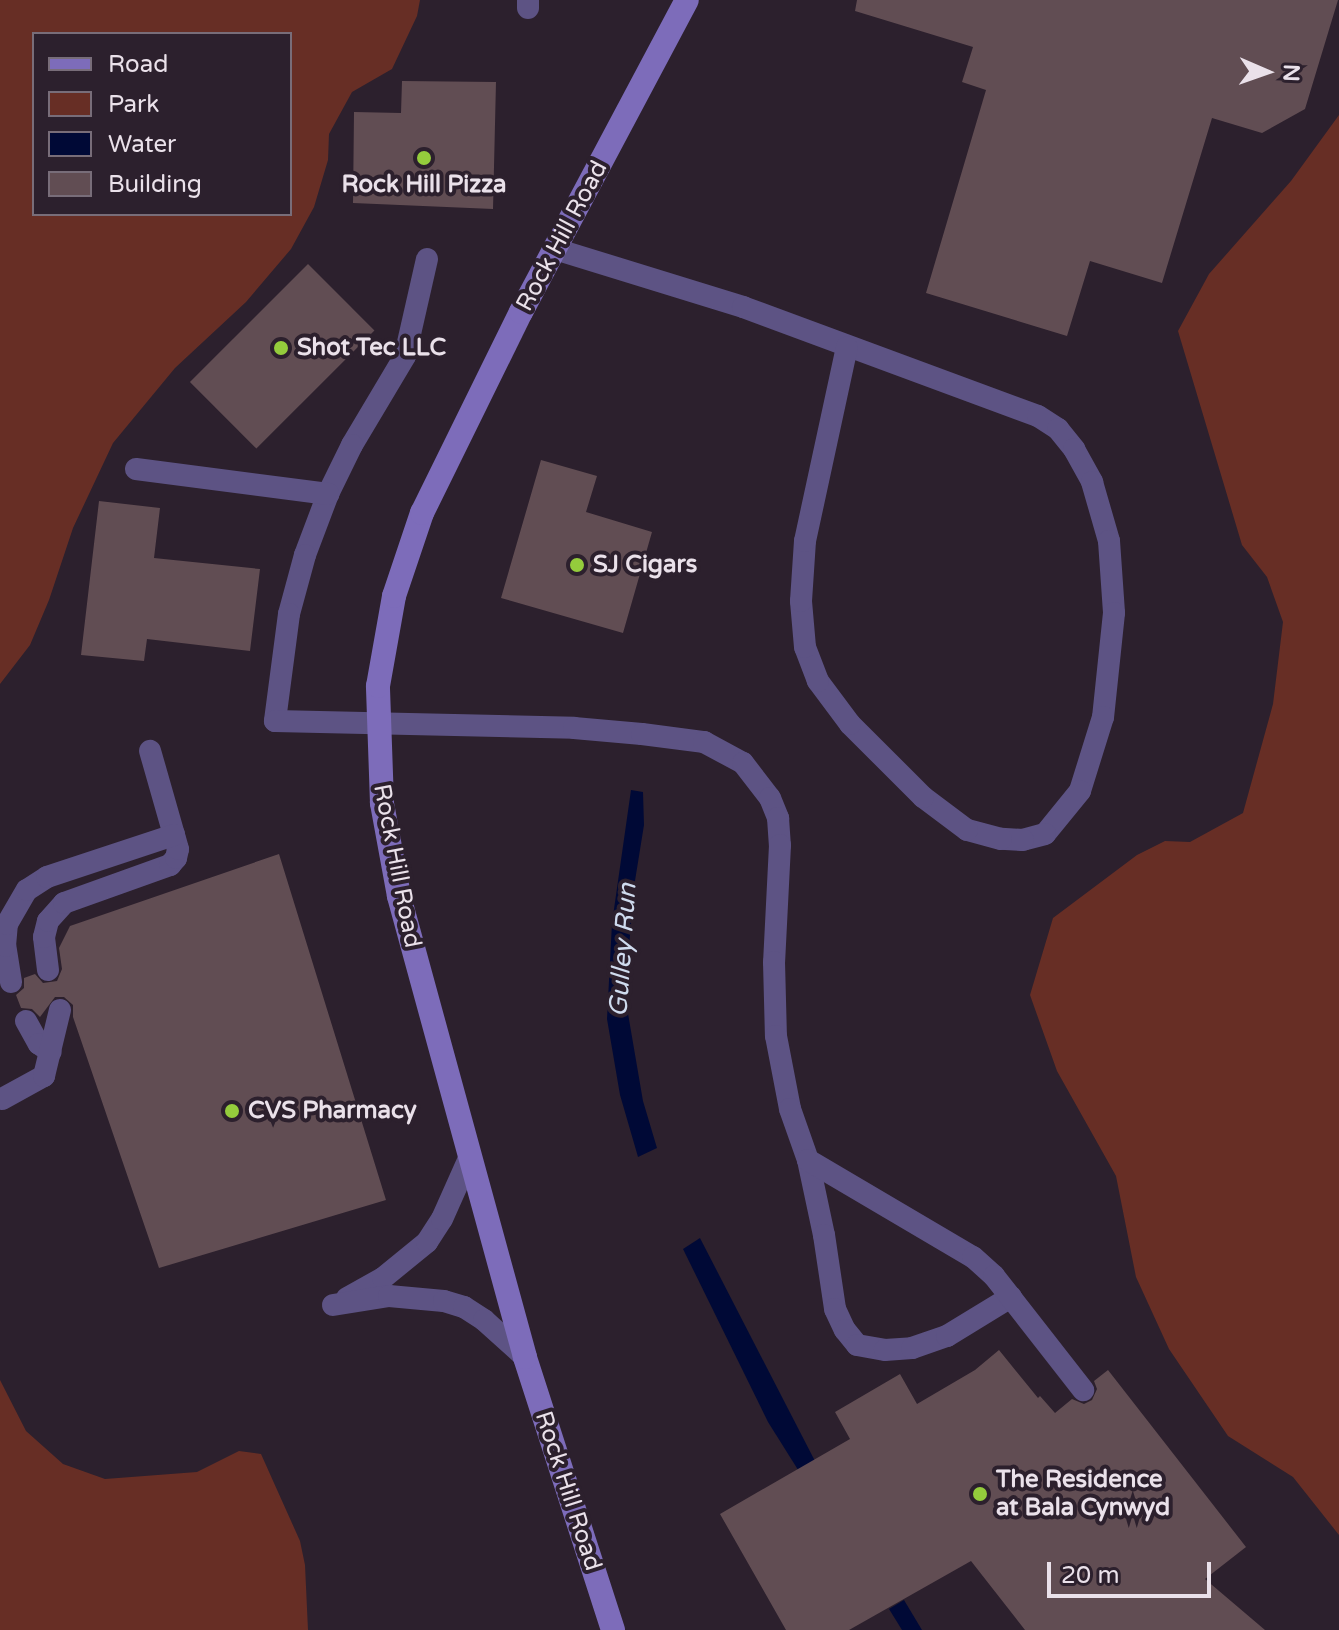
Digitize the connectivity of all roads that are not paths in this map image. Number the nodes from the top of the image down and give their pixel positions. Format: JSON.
{"nodes":[{"id":1,"x":687,"y":0,"type":"edge"},
{"id":2,"x":555,"y":249,"type":"junction"},
{"id":3,"x":427,"y":259,"type":"dead end"},
{"id":4,"x":847,"y":347,"type":"junction"},
{"id":5,"x":136,"y":469,"type":"dead end"},
{"id":6,"x":328,"y":494,"type":"junction"},
{"id":7,"x":377,"y":723,"type":"junction"},
{"id":8,"x":150,"y":751,"type":"dead end"},
{"id":9,"x":174,"y":835,"type":"junction"},
{"id":10,"x":48,"y":970,"type":"dead end"},
{"id":11,"x":11,"y":982,"type":"dead end"},
{"id":12,"x":60,"y":1010,"type":"dead end"},
{"id":13,"x":26,"y":1021,"type":"dead end"},
{"id":14,"x":51,"y":1052,"type":"junction"},
{"id":15,"x":2,"y":1099,"type":"dead end"},
{"id":16,"x":470,"y":1156,"type":"junction"},
{"id":17,"x":808,"y":1160,"type":"junction"},
{"id":18,"x":1011,"y":1297,"type":"junction"},
{"id":19,"x":525,"y":1357,"type":"junction"},
{"id":20,"x":1083,"y":1390,"type":"dead end"},
{"id":21,"x":613,"y":1630,"type":"edge"}],
"edges":[{"from":1,"to":2,"type":"main road","name":"Rock Hill Road"},
{"from":2,"to":4,"type":"lane"},
{"from":2,"to":7,"type":"main road","name":"Rock Hill Road"},
{"from":3,"to":6,"type":"lane"},
{"from":4,"to":4,"type":"lane"},
{"from":5,"to":6,"type":"lane"},
{"from":6,"to":7,"type":"lane"},
{"from":7,"to":16,"type":"main road","name":"Rock Hill Road"},
{"from":7,"to":17,"type":"lane"},
{"from":8,"to":9,"type":"lane"},
{"from":9,"to":10,"type":"lane"},
{"from":9,"to":11,"type":"lane"},
{"from":12,"to":14,"type":"lane"},
{"from":13,"to":14,"type":"lane"},
{"from":14,"to":15,"type":"lane"},
{"from":16,"to":19,"type":"main road","name":"Rock Hill Road"},
{"from":16,"to":19,"type":"lane"},
{"from":17,"to":18,"type":"lane"},
{"from":17,"to":18,"type":"lane"},
{"from":18,"to":20,"type":"lane"},
{"from":19,"to":21,"type":"main road","name":"Rock Hill Road"}]}
